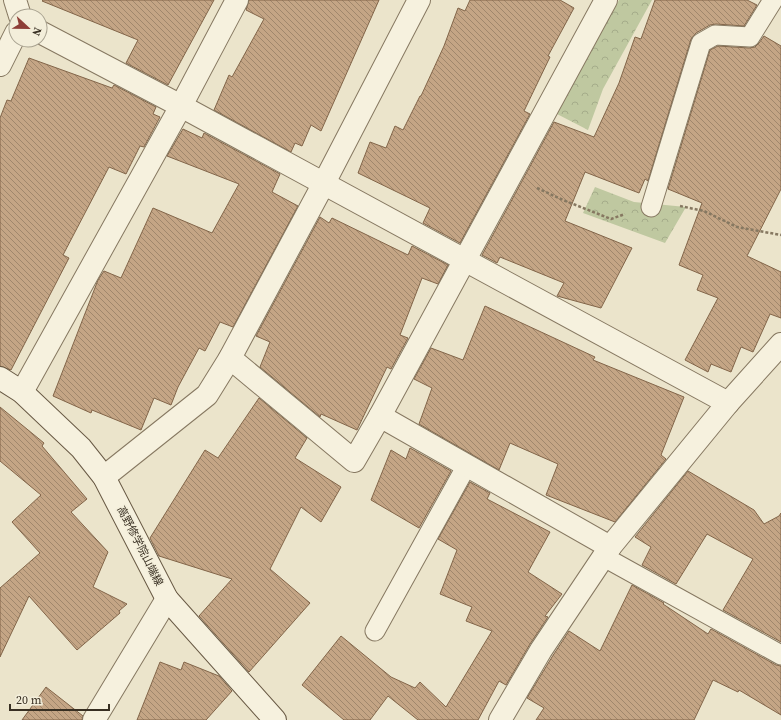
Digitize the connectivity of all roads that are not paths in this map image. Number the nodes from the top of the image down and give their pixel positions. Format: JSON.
{"nodes":[{"id":1,"x":237,"y":0,"type":"edge"},
{"id":2,"x":419,"y":0,"type":"edge"},
{"id":3,"x":606,"y":0,"type":"edge"},
{"id":4,"x":773,"y":0,"type":"edge"},
{"id":5,"x":48,"y":36,"type":"edge"},
{"id":6,"x":8,"y":48,"type":"edge"},
{"id":7,"x":0,"y":65,"type":"edge"},
{"id":8,"x":181,"y":106,"type":"junction"},
{"id":9,"x":324,"y":183,"type":"junction"},
{"id":10,"x":652,"y":203,"type":"road end"},
{"id":11,"x":464,"y":260,"type":"junction"},
{"id":12,"x":781,"y":344,"type":"edge"},
{"id":13,"x":230,"y":358,"type":"junction"},
{"id":14,"x":0,"y":378,"type":"edge"},
{"id":15,"x":22,"y":392,"type":"junction"},
{"id":16,"x":728,"y":403,"type":"junction"},
{"id":17,"x":380,"y":416,"type":"junction"},
{"id":18,"x":467,"y":465,"type":"junction"},
{"id":19,"x":104,"y":477,"type":"junction"},
{"id":20,"x":607,"y":552,"type":"junction"},
{"id":21,"x":167,"y":599,"type":"junction"},
{"id":22,"x":375,"y":631,"type":"dead end"},
{"id":23,"x":781,"y":655,"type":"edge"},
{"id":24,"x":94,"y":720,"type":"edge"},
{"id":25,"x":275,"y":720,"type":"edge"},
{"id":26,"x":500,"y":720,"type":"edge"}],
"edges":[{"from":1,"to":8,"type":"street"},
{"from":2,"to":9,"type":"street"},
{"from":3,"to":11,"type":"street"},
{"from":4,"to":10,"type":"lane"},
{"from":5,"to":8,"type":"street"},
{"from":6,"to":7,"type":"street"},
{"from":8,"to":9,"type":"street"},
{"from":8,"to":15,"type":"street"},
{"from":9,"to":11,"type":"street"},
{"from":9,"to":13,"type":"street"},
{"from":11,"to":16,"type":"street"},
{"from":11,"to":17,"type":"street"},
{"from":12,"to":16,"type":"street"},
{"from":13,"to":17,"type":"street"},
{"from":13,"to":19,"type":"street"},
{"from":14,"to":15,"type":"street","name":"高野修学院山端線"},
{"from":15,"to":19,"type":"street","name":"高野修学院山端線"},
{"from":16,"to":20,"type":"street"},
{"from":17,"to":18,"type":"street"},
{"from":18,"to":20,"type":"street"},
{"from":18,"to":22,"type":"lane"},
{"from":19,"to":21,"type":"street","name":"高野修学院山端線"},
{"from":20,"to":23,"type":"lane"},
{"from":20,"to":26,"type":"street"},
{"from":21,"to":24,"type":"street"},
{"from":21,"to":25,"type":"street","name":"高野修学院山端線"}]}
